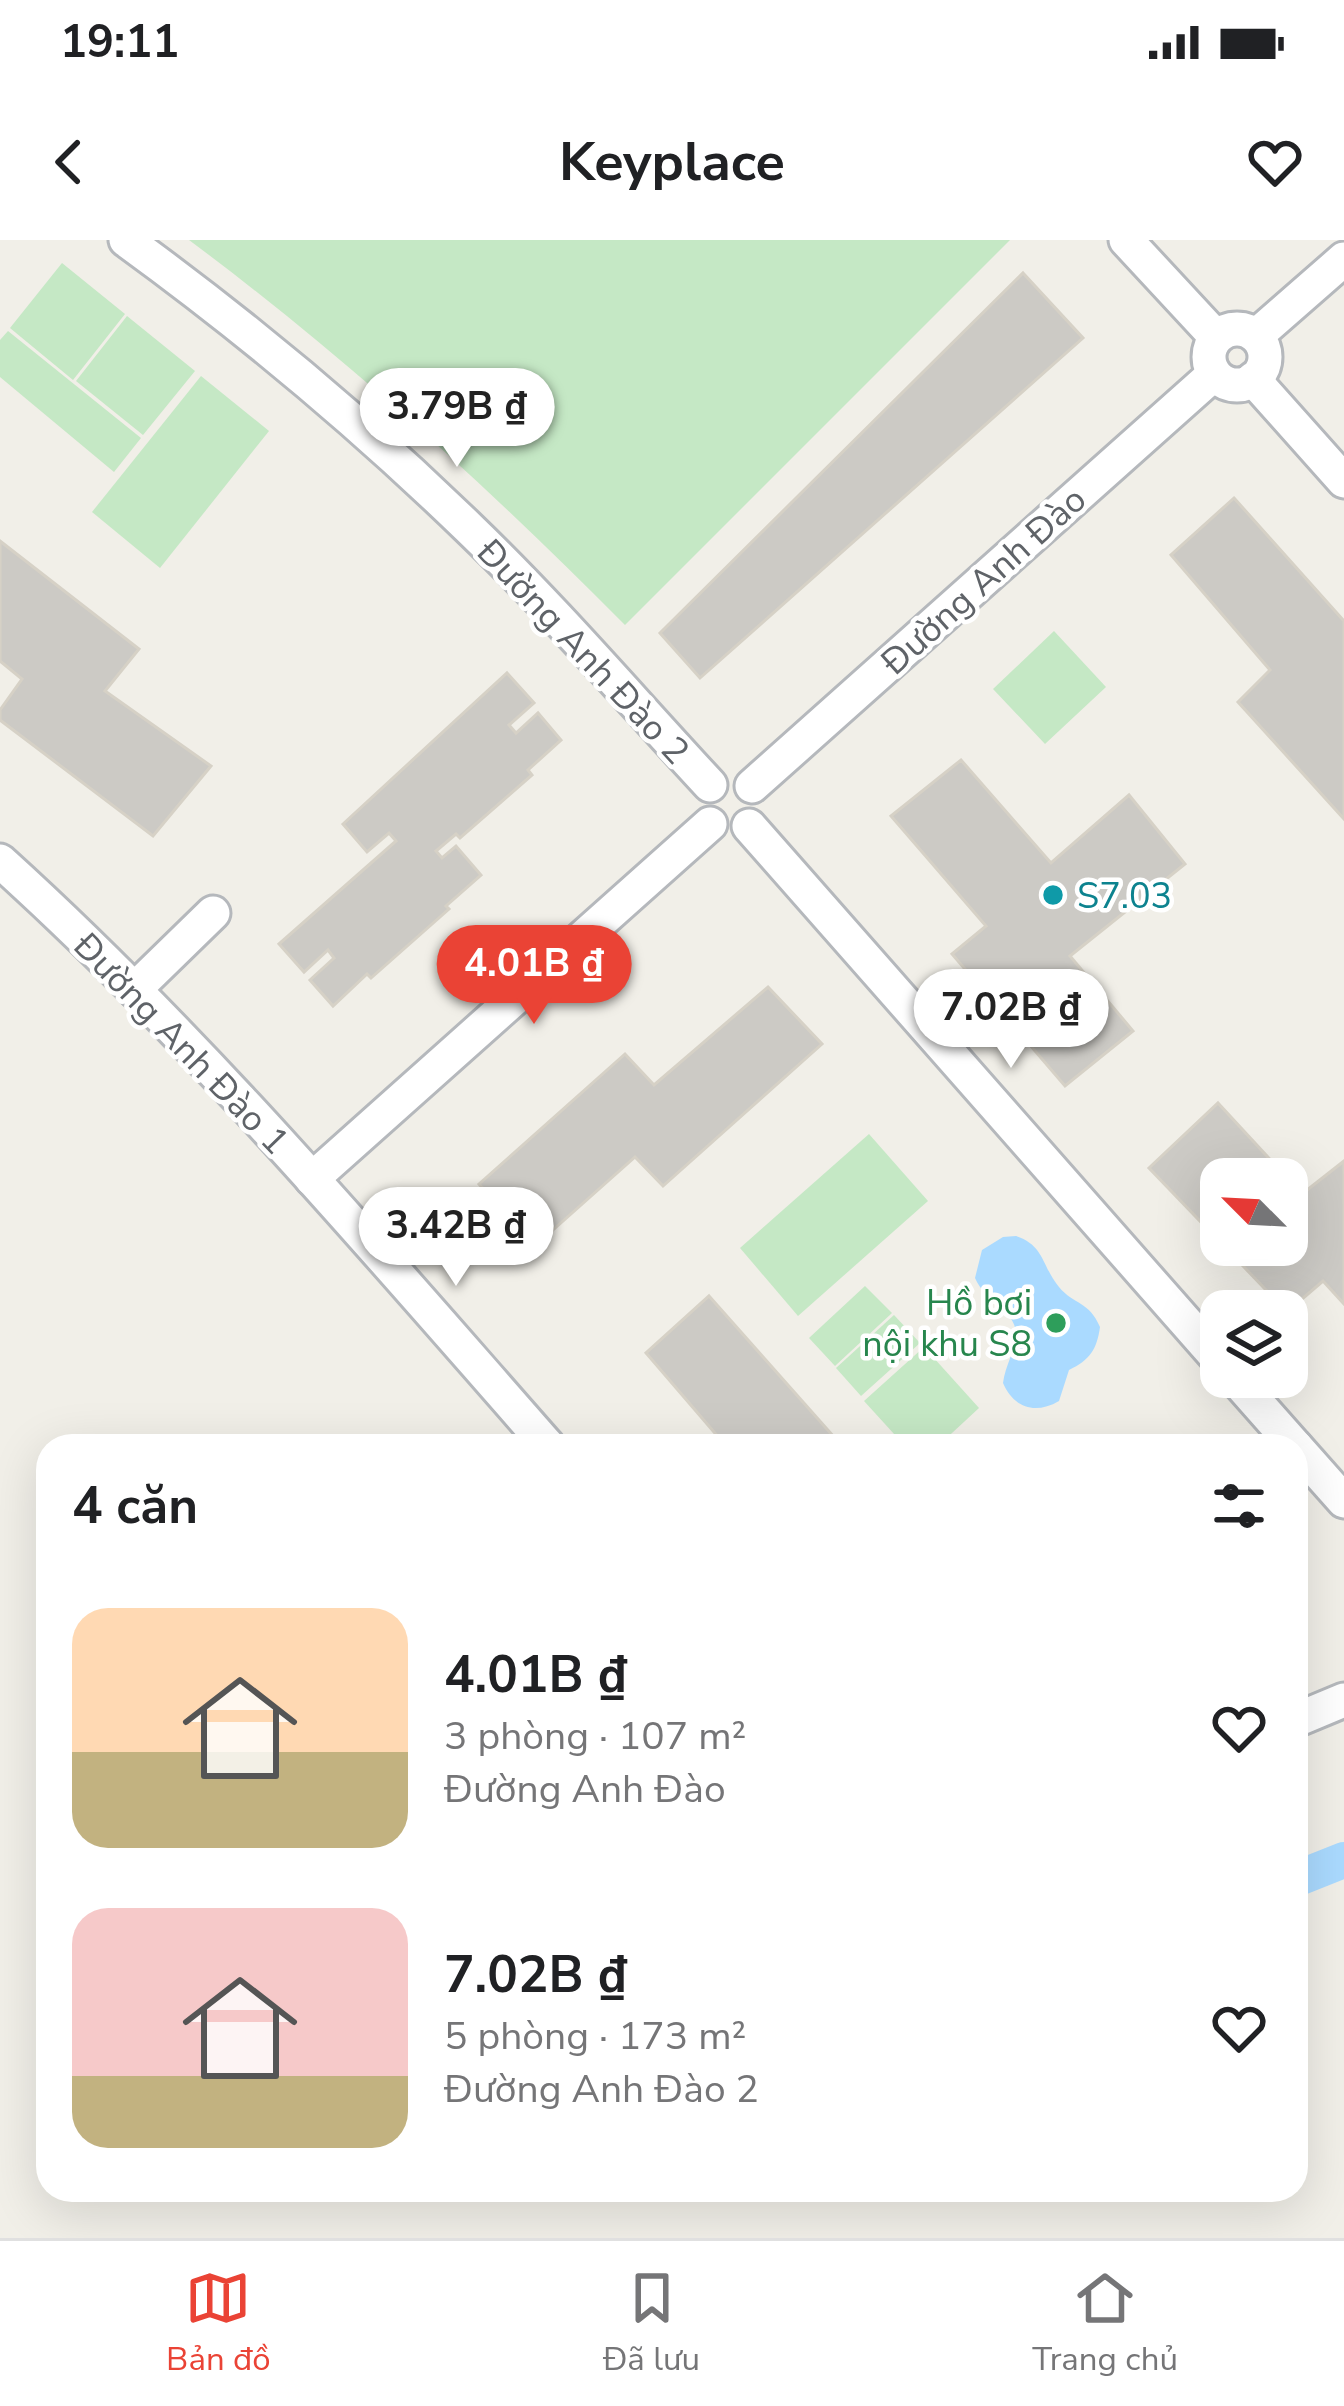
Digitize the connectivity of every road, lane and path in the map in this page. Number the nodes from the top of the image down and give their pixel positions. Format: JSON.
{"nodes":[{"id":1,"x":126,"y":240,"type":"edge"},
{"id":2,"x":1126,"y":240,"type":"edge"},
{"id":3,"x":1344,"y":259,"type":"edge"},
{"id":4,"x":1256,"y":336,"type":"junction"},
{"id":5,"x":1216,"y":337,"type":"junction"},
{"id":6,"x":1214,"y":374,"type":"junction"},
{"id":7,"x":1253,"y":379,"type":"junction"},
{"id":8,"x":1344,"y":481,"type":"edge"},
{"id":9,"x":710,"y":785,"type":"junction"},
{"id":10,"x":752,"y":786,"type":"junction"},
{"id":11,"x":710,"y":824,"type":"junction"},
{"id":12,"x":749,"y":826,"type":"junction"},
{"id":13,"x":0,"y":861,"type":"edge"},
{"id":14,"x":213,"y":913,"type":"dead end"},
{"id":15,"x":134,"y":990,"type":"junction"},
{"id":16,"x":312,"y":1179,"type":"junction"},
{"id":17,"x":1200,"y":1338,"type":"edge"},
{"id":18,"x":1253,"y":1398,"type":"edge"},
{"id":19,"x":537,"y":1434,"type":"edge"},
{"id":20,"x":1285,"y":1434,"type":"edge"},
{"id":21,"x":1308,"y":1460,"type":"edge"},
{"id":22,"x":1344,"y":1502,"type":"edge"},
{"id":23,"x":1344,"y":1700,"type":"edge"},
{"id":24,"x":1308,"y":1715,"type":"edge"}],
"edges":[{"from":1,"to":9,"type":"street","name":"Đường Anh Đào 2"},
{"from":2,"to":5,"type":"street"},
{"from":3,"to":4,"type":"street"},
{"from":4,"to":5,"type":"street"},
{"from":4,"to":7,"type":"street"},
{"from":5,"to":6,"type":"street"},
{"from":6,"to":7,"type":"street"},
{"from":6,"to":10,"type":"street","name":"Đường Anh Đào"},
{"from":7,"to":8,"type":"street"},
{"from":9,"to":10,"type":"street"},
{"from":9,"to":11,"type":"street"},
{"from":10,"to":12,"type":"street"},
{"from":11,"to":12,"type":"street"},
{"from":11,"to":16,"type":"street"},
{"from":12,"to":17,"type":"street"},
{"from":13,"to":15,"type":"street","name":"Đường Anh Đào 1"},
{"from":14,"to":15,"type":"street"},
{"from":15,"to":16,"type":"street","name":"Đường Anh Đào 1"},
{"from":16,"to":19,"type":"street","name":"Đường Anh Đào 1"},
{"from":18,"to":20,"type":"street"},
{"from":21,"to":22,"type":"street"},
{"from":23,"to":24,"type":"street"}]}
